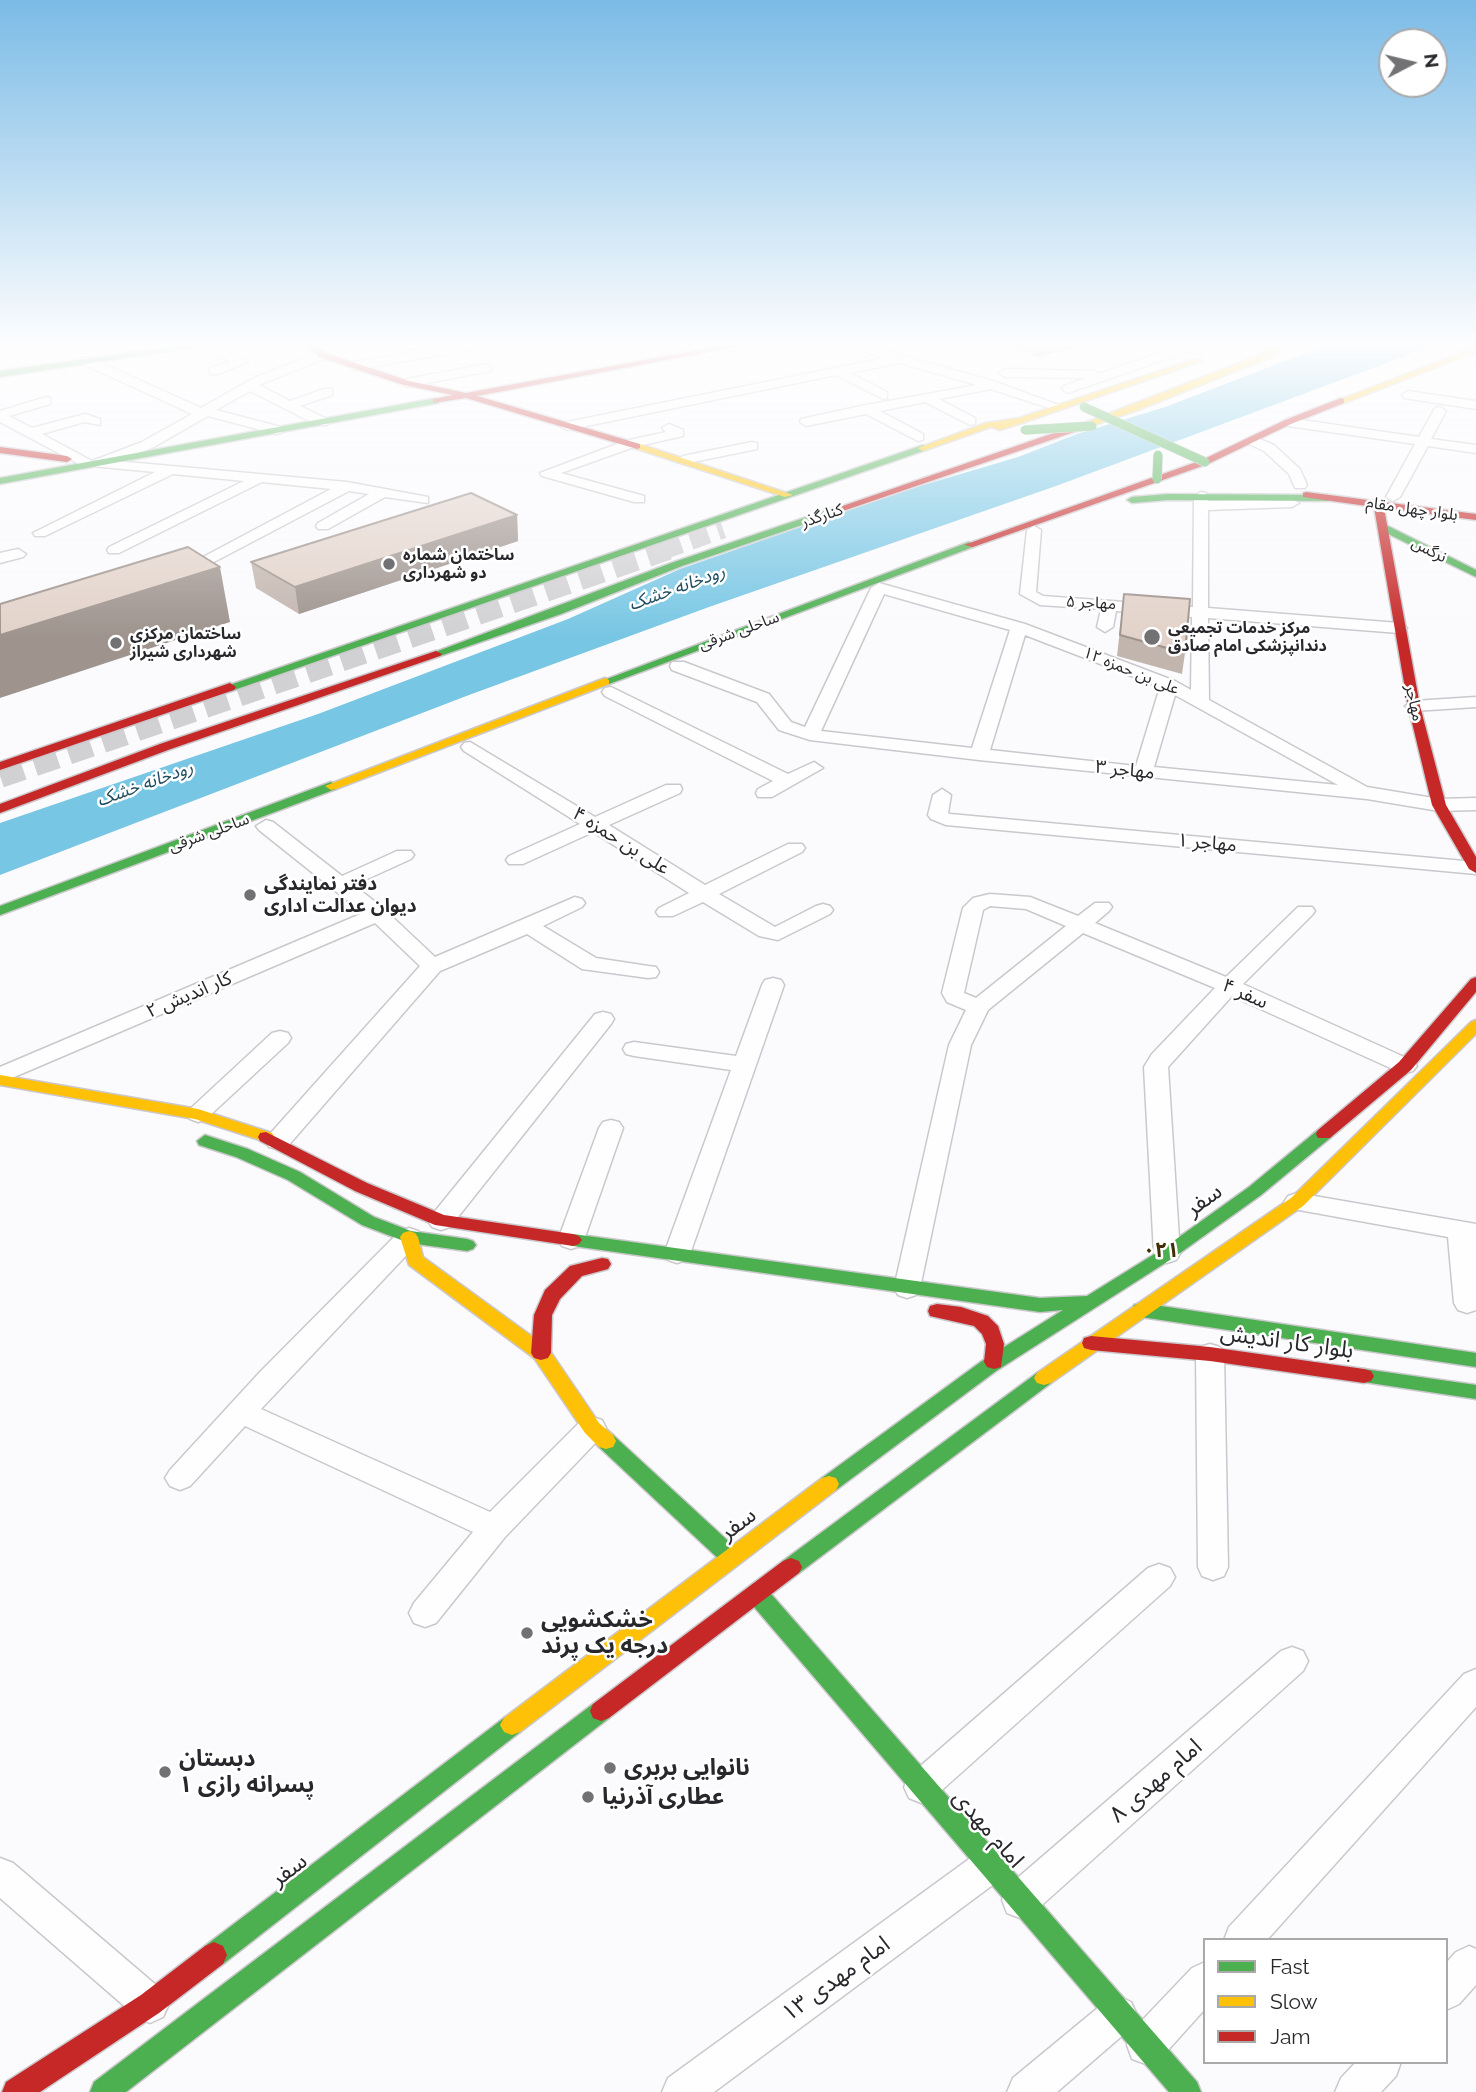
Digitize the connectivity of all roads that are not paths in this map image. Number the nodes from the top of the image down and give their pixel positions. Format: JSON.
{"nodes":[{"id":1,"x":50,"y":443,"type":"edge"},
{"id":2,"x":139,"y":443,"type":"edge"},
{"id":3,"x":206,"y":443,"type":"edge"},
{"id":4,"x":625,"y":443,"type":"edge"},
{"id":5,"x":636,"y":443,"type":"edge"},
{"id":6,"x":938,"y":443,"type":"edge"},
{"id":7,"x":995,"y":443,"type":"edge"},
{"id":8,"x":1034,"y":443,"type":"edge"},
{"id":9,"x":1130,"y":443,"type":"edge"},
{"id":10,"x":1163,"y":443,"type":"edge"},
{"id":11,"x":1200,"y":443,"type":"edge"},
{"id":12,"x":1245,"y":443,"type":"edge"},
{"id":13,"x":1258,"y":443,"type":"edge"},
{"id":14,"x":1423,"y":443,"type":"edge"},
{"id":15,"x":1435,"y":443,"type":"edge"},
{"id":16,"x":630,"y":444,"type":"junction"},
{"id":17,"x":752,"y":446,"type":"dead end"},
{"id":18,"x":1231,"y":448,"type":"junction"},
{"id":19,"x":1177,"y":449,"type":"junction"},
{"id":20,"x":1476,"y":449,"type":"edge"},
{"id":21,"x":0,"y":450,"type":"edge"},
{"id":22,"x":1158,"y":455,"type":"junction"},
{"id":23,"x":683,"y":460,"type":"junction"},
{"id":24,"x":1205,"y":461,"type":"junction"},
{"id":25,"x":92,"y":463,"type":"junction"},
{"id":26,"x":1142,"y":465,"type":"dead end"},
{"id":27,"x":1185,"y":468,"type":"junction"},
{"id":28,"x":172,"y":470,"type":"junction"},
{"id":29,"x":1223,"y":476,"type":"junction"},
{"id":30,"x":258,"y":478,"type":"junction"},
{"id":31,"x":1157,"y":479,"type":"junction"},
{"id":32,"x":0,"y":481,"type":"edge"},
{"id":33,"x":1275,"y":481,"type":"dead end"},
{"id":34,"x":1094,"y":484,"type":"dead end"},
{"id":35,"x":1300,"y":485,"type":"junction"},
{"id":36,"x":347,"y":486,"type":"junction"},
{"id":37,"x":384,"y":492,"type":"junction"},
{"id":38,"x":788,"y":495,"type":"junction"},
{"id":39,"x":1328,"y":498,"type":"junction"},
{"id":40,"x":639,"y":499,"type":"dead end"},
{"id":41,"x":423,"y":500,"type":"dead end"},
{"id":42,"x":1201,"y":501,"type":"junction"},
{"id":43,"x":1349,"y":501,"type":"junction"},
{"id":44,"x":1386,"y":501,"type":"junction"},
{"id":45,"x":1476,"y":508,"type":"edge"},
{"id":46,"x":1476,"y":517,"type":"edge"},
{"id":47,"x":323,"y":526,"type":"dead end"},
{"id":48,"x":695,"y":527,"type":"junction"},
{"id":49,"x":1382,"y":527,"type":"junction"},
{"id":50,"x":1034,"y":530,"type":"junction"},
{"id":51,"x":719,"y":531,"type":"junction"},
{"id":52,"x":40,"y":533,"type":"dead end"},
{"id":53,"x":673,"y":534,"type":"junction"},
{"id":54,"x":701,"y":546,"type":"junction"},
{"id":55,"x":114,"y":550,"type":"dead end"},
{"id":56,"x":18,"y":554,"type":"dead end"},
{"id":57,"x":0,"y":557,"type":"edge"},
{"id":58,"x":193,"y":568,"type":"edge"},
{"id":59,"x":1476,"y":574,"type":"edge"},
{"id":60,"x":855,"y":575,"type":"junction"},
{"id":61,"x":879,"y":588,"type":"junction"},
{"id":62,"x":795,"y":593,"type":"dead end"},
{"id":63,"x":1033,"y":598,"type":"joint"},
{"id":64,"x":1110,"y":604,"type":"junction"},
{"id":65,"x":1202,"y":611,"type":"junction"},
{"id":66,"x":557,"y":612,"type":"junction"},
{"id":67,"x":1019,"y":627,"type":"junction"},
{"id":68,"x":1105,"y":627,"type":"dead end"},
{"id":69,"x":1399,"y":628,"type":"junction"},
{"id":70,"x":678,"y":666,"type":"junction"},
{"id":71,"x":1169,"y":685,"type":"junction"},
{"id":72,"x":611,"y":692,"type":"junction"},
{"id":73,"x":1200,"y":700,"type":"junction"},
{"id":74,"x":1476,"y":702,"type":"edge"},
{"id":75,"x":1414,"y":706,"type":"junction"},
{"id":76,"x":469,"y":716,"type":"dead end"},
{"id":77,"x":189,"y":722,"type":"junction"},
{"id":78,"x":498,"y":724,"type":"junction"},
{"id":79,"x":810,"y":735,"type":"junction"},
{"id":80,"x":126,"y":744,"type":"dead end"},
{"id":81,"x":470,"y":747,"type":"junction"},
{"id":82,"x":979,"y":755,"type":"junction"},
{"id":83,"x":0,"y":766,"type":"edge"},
{"id":84,"x":814,"y":768,"type":"dead end"},
{"id":85,"x":1143,"y":772,"type":"junction"},
{"id":86,"x":787,"y":781,"type":"junction"},
{"id":87,"x":673,"y":789,"type":"dead end"},
{"id":88,"x":765,"y":793,"type":"dead end"},
{"id":89,"x":1367,"y":793,"type":"junction"},
{"id":90,"x":942,"y":795,"type":"dead end"},
{"id":91,"x":1476,"y":804,"type":"edge"},
{"id":92,"x":1439,"y":805,"type":"junction"},
{"id":93,"x":0,"y":809,"type":"edge"},
{"id":94,"x":940,"y":818,"type":"joint"},
{"id":95,"x":594,"y":824,"type":"junction"},
{"id":96,"x":267,"y":826,"type":"junction"},
{"id":97,"x":795,"y":848,"type":"dead end"},
{"id":98,"x":404,"y":855,"type":"dead end"},
{"id":99,"x":516,"y":860,"type":"dead end"},
{"id":100,"x":1475,"y":868,"type":"edge"},
{"id":101,"x":340,"y":884,"type":"junction"},
{"id":102,"x":704,"y":893,"type":"junction"},
{"id":103,"x":0,"y":899,"type":"edge"},
{"id":104,"x":575,"y":903,"type":"dead end"},
{"id":105,"x":1102,"y":907,"type":"dead end"},
{"id":106,"x":823,"y":910,"type":"dead end"},
{"id":107,"x":0,"y":911,"type":"edge"},
{"id":108,"x":1305,"y":911,"type":"dead end"},
{"id":109,"x":666,"y":912,"type":"dead end"},
{"id":110,"x":378,"y":914,"type":"junction"},
{"id":111,"x":1083,"y":923,"type":"junction"},
{"id":112,"x":0,"y":926,"type":"edge"},
{"id":113,"x":528,"y":926,"type":"junction"},
{"id":114,"x":432,"y":966,"type":"junction"},
{"id":115,"x":648,"y":972,"type":"dead end"},
{"id":116,"x":1476,"y":982,"type":"edge"},
{"id":117,"x":773,"y":985,"type":"dead end"},
{"id":118,"x":1229,"y":986,"type":"junction"},
{"id":119,"x":978,"y":1007,"type":"junction"},
{"id":120,"x":603,"y":1019,"type":"dead end"},
{"id":121,"x":1476,"y":1025,"type":"edge"},
{"id":122,"x":280,"y":1038,"type":"dead end"},
{"id":123,"x":634,"y":1049,"type":"dead end"},
{"id":124,"x":746,"y":1065,"type":"junction"},
{"id":125,"x":1405,"y":1066,"type":"junction"},
{"id":126,"x":0,"y":1078,"type":"edge"},
{"id":127,"x":196,"y":1126,"type":"junction"},
{"id":128,"x":611,"y":1128,"type":"dead end"},
{"id":129,"x":278,"y":1141,"type":"junction"},
{"id":130,"x":1297,"y":1202,"type":"junction"},
{"id":131,"x":441,"y":1221,"type":"junction"},
{"id":132,"x":1468,"y":1232,"type":"edge"},
{"id":133,"x":409,"y":1237,"type":"junction"},
{"id":134,"x":478,"y":1247,"type":"dead end"},
{"id":135,"x":566,"y":1249,"type":"junction"},
{"id":136,"x":677,"y":1254,"type":"junction"},
{"id":137,"x":1167,"y":1254,"type":"junction"},
{"id":138,"x":914,"y":1298,"type":"junction"},
{"id":139,"x":1088,"y":1301,"type":"junction"},
{"id":140,"x":1467,"y":1303,"type":"dead end"},
{"id":141,"x":1141,"y":1310,"type":"junction"},
{"id":142,"x":1091,"y":1343,"type":"junction"},
{"id":143,"x":541,"y":1353,"type":"junction"},
{"id":144,"x":1210,"y":1354,"type":"junction"},
{"id":145,"x":1476,"y":1360,"type":"edge"},
{"id":146,"x":994,"y":1362,"type":"junction"},
{"id":147,"x":1476,"y":1392,"type":"edge"},
{"id":148,"x":241,"y":1412,"type":"junction"},
{"id":149,"x":592,"y":1428,"type":"junction"},
{"id":150,"x":180,"y":1478,"type":"dead end"},
{"id":151,"x":494,"y":1528,"type":"junction"},
{"id":152,"x":731,"y":1557,"type":"junction"},
{"id":153,"x":1213,"y":1567,"type":"dead end"},
{"id":154,"x":1159,"y":1577,"type":"dead end"},
{"id":155,"x":757,"y":1594,"type":"junction"},
{"id":156,"x":425,"y":1613,"type":"dead end"},
{"id":157,"x":1293,"y":1661,"type":"dead end"},
{"id":158,"x":1476,"y":1684,"type":"edge"},
{"id":159,"x":921,"y":1787,"type":"junction"},
{"id":160,"x":989,"y":1866,"type":"junction"},
{"id":161,"x":0,"y":1875,"type":"edge"},
{"id":162,"x":1020,"y":1900,"type":"junction"},
{"id":163,"x":1244,"y":1938,"type":"edge"},
{"id":164,"x":1203,"y":1982,"type":"edge"},
{"id":165,"x":150,"y":2004,"type":"junction"},
{"id":166,"x":1118,"y":2015,"type":"junction"},
{"id":167,"x":1146,"y":2045,"type":"junction"},
{"id":168,"x":1379,"y":2064,"type":"edge"},
{"id":169,"x":16,"y":2092,"type":"edge"},
{"id":170,"x":104,"y":2092,"type":"edge"},
{"id":171,"x":682,"y":2092,"type":"edge"},
{"id":172,"x":1027,"y":2092,"type":"edge"},
{"id":173,"x":1187,"y":2092,"type":"edge"},
{"id":174,"x":1355,"y":2092,"type":"edge"}],
"edges":[{"from":1,"to":25,"type":"street"},
{"from":2,"to":25,"type":"street"},
{"from":3,"to":25,"type":"main road"},
{"from":4,"to":16,"type":"main road"},
{"from":5,"to":16,"type":"street"},
{"from":6,"to":38,"type":"main road"},
{"from":7,"to":51,"type":"main road"},
{"from":8,"to":66,"type":"main road","name":"کنارگذر"},
{"from":9,"to":22,"type":"main road","name":"بلوار چهل مقام"},
{"from":10,"to":19,"type":"main road","name":"بلوار چهل مقام","bridge":true},
{"from":11,"to":26,"type":"main road"},
{"from":12,"to":18,"type":"main road","name":"ساحلی شرقی"},
{"from":13,"to":35,"type":"street"},
{"from":14,"to":44,"type":"street"},
{"from":15,"to":20,"type":"street"},
{"from":16,"to":23,"type":"main road"},
{"from":16,"to":40,"type":"street"},
{"from":17,"to":23,"type":"street"},
{"from":18,"to":19,"type":"main road"},
{"from":18,"to":24,"type":"main road","name":"ساحلی شرقی"},
{"from":19,"to":24,"type":"main road","name":"بلوار چهل مقام","bridge":true},
{"from":21,"to":25,"type":"main road"},
{"from":22,"to":27,"type":"main road","name":"بلوار چهل مقام"},
{"from":22,"to":31,"type":"main road","bridge":true},
{"from":23,"to":38,"type":"main road"},
{"from":24,"to":27,"type":"main road","name":"ساحلی شرقی"},
{"from":24,"to":29,"type":"main road","name":"بلوار چهل مقام"},
{"from":25,"to":28,"type":"street"},
{"from":25,"to":32,"type":"main road"},
{"from":27,"to":29,"type":"main road","name":"بلوار چهل مقام"},
{"from":27,"to":31,"type":"main road","name":"ساحلی شرقی"},
{"from":28,"to":30,"type":"street"},
{"from":28,"to":52,"type":"street"},
{"from":29,"to":39,"type":"main road","name":"بلوار چهل مقام"},
{"from":30,"to":36,"type":"street"},
{"from":30,"to":55,"type":"street"},
{"from":31,"to":78,"type":"main road","name":"ساحلی شرقی"},
{"from":33,"to":35,"type":"main road","name":"بلوار چهل مقام"},
{"from":34,"to":60,"type":"main road"},
{"from":35,"to":44,"type":"main road","name":"بلوار چهل مقام"},
{"from":36,"to":37,"type":"street"},
{"from":36,"to":58,"type":"street"},
{"from":37,"to":41,"type":"street"},
{"from":37,"to":47,"type":"street"},
{"from":38,"to":48,"type":"main road"},
{"from":39,"to":42,"type":"main road","name":"ساحلی شرقی"},
{"from":39,"to":43,"type":"main road","name":"بلوار چهل مقام"},
{"from":42,"to":43,"type":"street"},
{"from":42,"to":50,"type":"main road","name":"ساحلی شرقی"},
{"from":42,"to":65,"type":"street"},
{"from":43,"to":44,"type":"main road","name":"بلوار چهل مقام"},
{"from":44,"to":45,"type":"main road","name":"بلوار چهل مقام"},
{"from":44,"to":46,"type":"main road","name":"بلوار چهل مقام"},
{"from":44,"to":49,"type":"main road","name":"مهاجر"},
{"from":48,"to":51,"type":"main road"},
{"from":48,"to":53,"type":"main road"},
{"from":49,"to":59,"type":"main road","name":"نرگس"},
{"from":49,"to":69,"type":"main road","name":"مهاجر"},
{"from":50,"to":61,"type":"main road","name":"ساحلی شرقی"},
{"from":50,"to":63,"type":"street"},
{"from":51,"to":54,"type":"main road"},
{"from":53,"to":54,"type":"main road"},
{"from":53,"to":83,"type":"main road"},
{"from":54,"to":77,"type":"main road"},
{"from":56,"to":57,"type":"street"},
{"from":60,"to":62,"type":"main road"},
{"from":60,"to":78,"type":"main road"},
{"from":61,"to":67,"type":"street","name":"۱۲ علی بن حمزه"},
{"from":61,"to":70,"type":"main road","name":"ساحلی شرقی"},
{"from":61,"to":79,"type":"street"},
{"from":63,"to":64,"type":"street","name":"۵ مهاجر"},
{"from":64,"to":65,"type":"street","name":"۵ مهاجر"},
{"from":64,"to":68,"type":"street"},
{"from":65,"to":69,"type":"street","name":"۵ مهاجر"},
{"from":65,"to":73,"type":"street"},
{"from":66,"to":77,"type":"main road"},
{"from":66,"to":93,"type":"main road"},
{"from":67,"to":71,"type":"street","name":"۱۲ علی بن حمزه"},
{"from":67,"to":82,"type":"street"},
{"from":69,"to":75,"type":"main road","name":"مهاجر"},
{"from":70,"to":72,"type":"main road","name":"ساحلی شرقی"},
{"from":70,"to":79,"type":"street"},
{"from":71,"to":73,"type":"street","name":"۱۲ علی بن حمزه"},
{"from":71,"to":85,"type":"street"},
{"from":72,"to":81,"type":"main road","name":"ساحلی شرقی"},
{"from":72,"to":86,"type":"street"},
{"from":73,"to":89,"type":"street","name":"۱۲ علی بن حمزه"},
{"from":74,"to":75,"type":"street"},
{"from":75,"to":92,"type":"main road","name":"مهاجر"},
{"from":76,"to":103,"type":"main road"},
{"from":77,"to":80,"type":"main road"},
{"from":78,"to":107,"type":"main road","name":"ساحلی شرقی"},
{"from":79,"to":82,"type":"street","name":"۳ مهاجر"},
{"from":81,"to":95,"type":"street","name":"۴ علی بن حمزه"},
{"from":81,"to":96,"type":"main road","name":"ساحلی شرقی"},
{"from":82,"to":85,"type":"street","name":"۳ مهاجر"},
{"from":84,"to":86,"type":"street"},
{"from":85,"to":89,"type":"street","name":"۳ مهاجر"},
{"from":86,"to":88,"type":"street"},
{"from":87,"to":95,"type":"street"},
{"from":89,"to":92,"type":"street","name":"۳ مهاجر"},
{"from":90,"to":94,"type":"street"},
{"from":91,"to":92,"type":"street","name":"۳ مهاجر"},
{"from":92,"to":100,"type":"main road","name":"مهاجر"},
{"from":94,"to":100,"type":"street","name":"۱ مهاجر"},
{"from":95,"to":99,"type":"street"},
{"from":95,"to":102,"type":"street","name":"۴ علی بن حمزه"},
{"from":96,"to":101,"type":"street"},
{"from":96,"to":112,"type":"main road","name":"ساحلی شرقی"},
{"from":97,"to":102,"type":"street"},
{"from":98,"to":101,"type":"street"},
{"from":101,"to":110,"type":"street"},
{"from":102,"to":106,"type":"street","name":"۴ علی بن حمزه"},
{"from":102,"to":109,"type":"street"},
{"from":104,"to":113,"type":"street"},
{"from":105,"to":111,"type":"street"},
{"from":108,"to":118,"type":"street"},
{"from":110,"to":114,"type":"street"},
{"from":110,"to":126,"type":"street","name":"۲ کار اندیش"},
{"from":111,"to":118,"type":"street","name":"۴ سفر"},
{"from":111,"to":119,"type":"street"},
{"from":111,"to":119,"type":"street","name":"۴ سفر"},
{"from":113,"to":114,"type":"street"},
{"from":113,"to":115,"type":"street"},
{"from":114,"to":129,"type":"street"},
{"from":116,"to":125,"type":"main road","name":"سفر"},
{"from":117,"to":124,"type":"street"},
{"from":118,"to":125,"type":"street","name":"۴ سفر"},
{"from":118,"to":137,"type":"street"},
{"from":119,"to":138,"type":"street"},
{"from":120,"to":131,"type":"street"},
{"from":121,"to":130,"type":"main road"},
{"from":122,"to":127,"type":"street"},
{"from":123,"to":124,"type":"street"},
{"from":124,"to":136,"type":"street"},
{"from":125,"to":137,"type":"main road","name":"سفر"},
{"from":126,"to":127,"type":"main road"},
{"from":127,"to":129,"type":"main road"},
{"from":127,"to":133,"type":"main road"},
{"from":128,"to":135,"type":"street"},
{"from":129,"to":131,"type":"main road"},
{"from":130,"to":132,"type":"street"},
{"from":130,"to":141,"type":"main road"},
{"from":131,"to":135,"type":"main road"},
{"from":132,"to":140,"type":"street"},
{"from":133,"to":134,"type":"main road"},
{"from":133,"to":143,"type":"main road"},
{"from":133,"to":148,"type":"street"},
{"from":135,"to":136,"type":"main road"},
{"from":135,"to":143,"type":"main road"},
{"from":136,"to":138,"type":"main road"},
{"from":137,"to":139,"type":"main road","name":"سفر"},
{"from":138,"to":139,"type":"main road"},
{"from":138,"to":146,"type":"main road"},
{"from":139,"to":146,"type":"main road","name":"سفر"},
{"from":141,"to":142,"type":"main road"},
{"from":141,"to":145,"type":"main road","name":"بلوار کار اندیش"},
{"from":142,"to":144,"type":"main road","name":"بلوار کار اندیش"},
{"from":142,"to":155,"type":"main road"},
{"from":143,"to":149,"type":"main road"},
{"from":144,"to":147,"type":"main road","name":"بلوار کار اندیش"},
{"from":144,"to":153,"type":"street"},
{"from":146,"to":152,"type":"main road","name":"سفر"},
{"from":148,"to":150,"type":"street"},
{"from":148,"to":151,"type":"street"},
{"from":149,"to":151,"type":"street"},
{"from":149,"to":152,"type":"main road"},
{"from":151,"to":156,"type":"street"},
{"from":152,"to":165,"type":"main road","name":"سفر"},
{"from":154,"to":159,"type":"street"},
{"from":155,"to":159,"type":"main road","name":"امام مهدی"},
{"from":155,"to":170,"type":"main road"},
{"from":157,"to":162,"type":"street","name":"۸ امام مهدی"},
{"from":158,"to":163,"type":"street"},
{"from":159,"to":160,"type":"main road","name":"امام مهدی"},
{"from":160,"to":162,"type":"main road","name":"امام مهدی"},
{"from":160,"to":171,"type":"street","name":"۱۳ امام مهدی"},
{"from":161,"to":165,"type":"street"},
{"from":162,"to":166,"type":"main road","name":"امام مهدی"},
{"from":164,"to":167,"type":"street"},
{"from":165,"to":169,"type":"main road","name":"سفر"},
{"from":166,"to":167,"type":"main road","name":"امام مهدی"},
{"from":166,"to":172,"type":"street"},
{"from":167,"to":173,"type":"main road","name":"امام مهدی"},
{"from":168,"to":174,"type":"street"}]}
